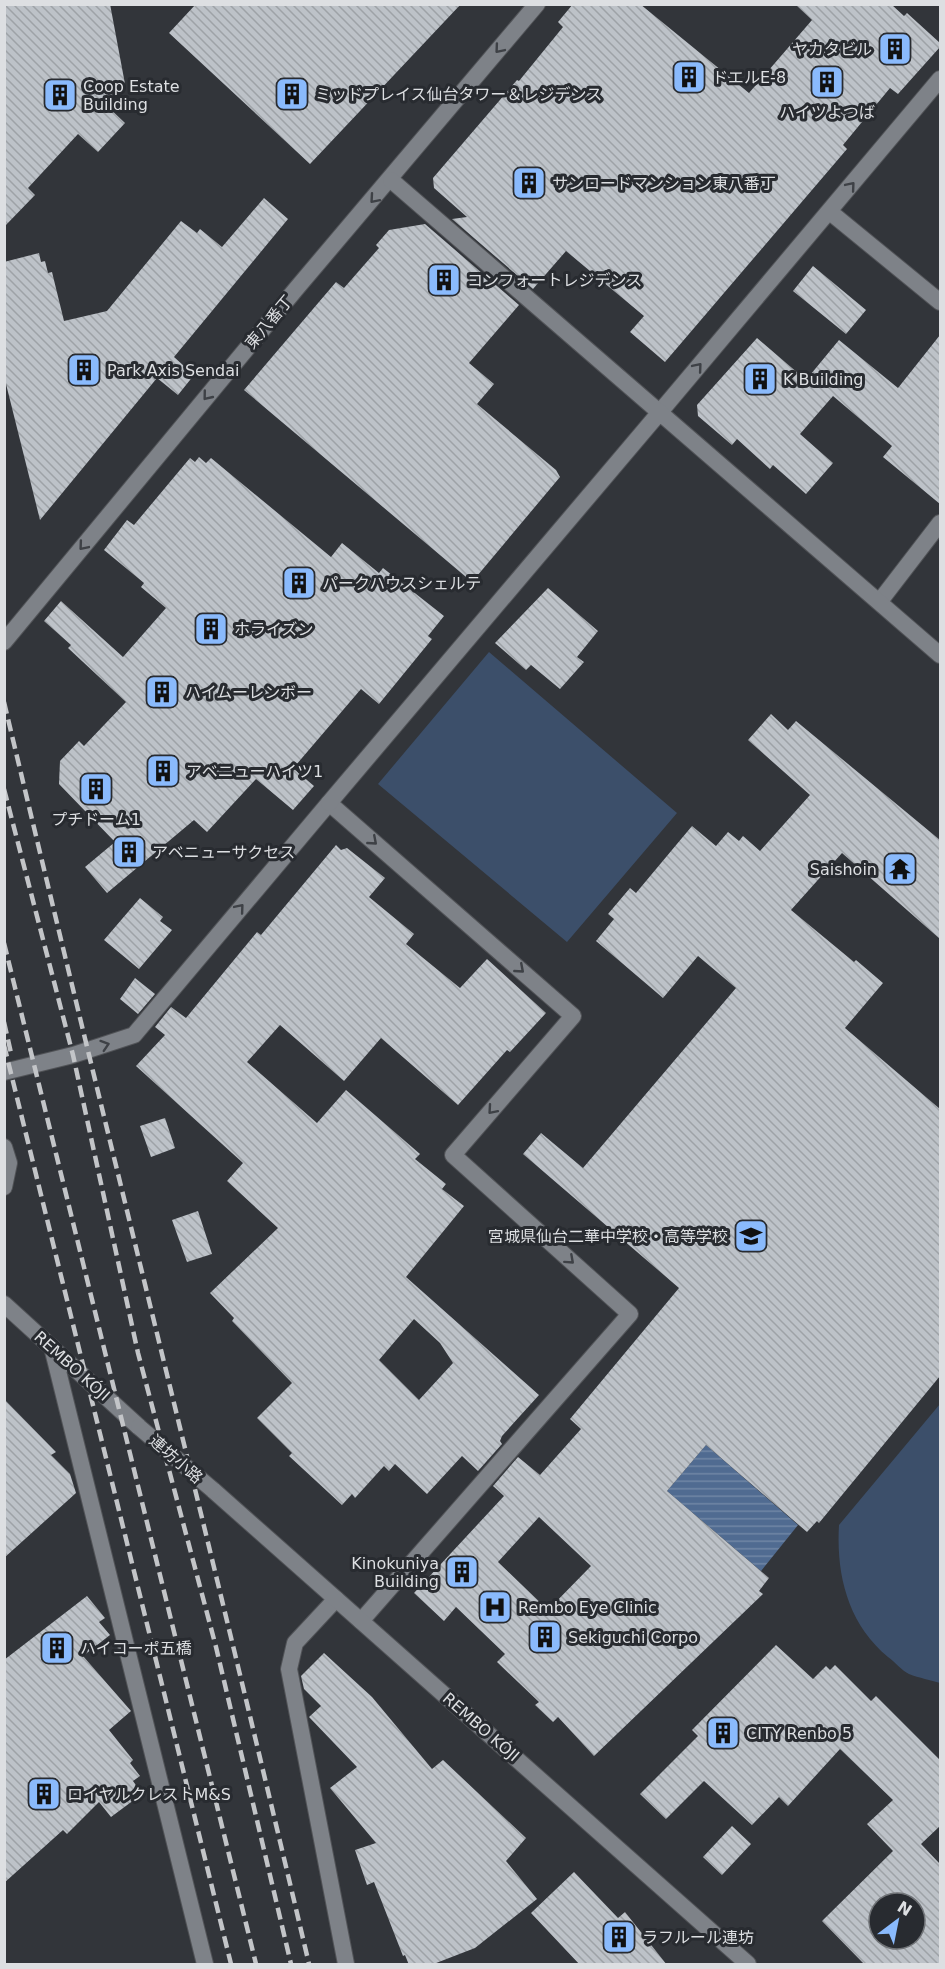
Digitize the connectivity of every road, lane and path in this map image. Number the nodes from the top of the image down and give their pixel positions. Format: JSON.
{"nodes":[{"id":1,"x":537,"y":4,"type":"edge"},
{"id":2,"x":940,"y":79,"type":"edge"},
{"id":3,"x":391,"y":180,"type":"junction"},
{"id":4,"x":830,"y":212,"type":"junction"},
{"id":5,"x":940,"y":302,"type":"edge"},
{"id":6,"x":660,"y":412,"type":"junction"},
{"id":7,"x":940,"y":523,"type":"edge"},
{"id":8,"x":880,"y":601,"type":"junction"},
{"id":9,"x":4,"y":642,"type":"edge"},
{"id":10,"x":940,"y":655,"type":"edge"},
{"id":11,"x":329,"y":803,"type":"junction"},
{"id":12,"x":4,"y":1072,"type":"edge"},
{"id":13,"x":4,"y":1147,"type":"edge"},
{"id":14,"x":4,"y":1187,"type":"edge"},
{"id":15,"x":4,"y":1304,"type":"edge"},
{"id":16,"x":52,"y":1347,"type":"junction"},
{"id":17,"x":140,"y":1427,"type":"joint"},
{"id":18,"x":213,"y":1490,"type":"joint"},
{"id":19,"x":336,"y":1599,"type":"junction"},
{"id":20,"x":361,"y":1621,"type":"junction"},
{"id":21,"x":205,"y":1965,"type":"edge"},
{"id":22,"x":346,"y":1965,"type":"edge"},
{"id":23,"x":748,"y":1965,"type":"edge"}],
"edges":[{"from":1,"to":3,"type":"street","name":"東八番丁","one_way":true},
{"from":4,"to":2,"type":"street","one_way":true},
{"from":3,"to":6,"type":"street"},
{"from":3,"to":9,"type":"street","name":"東八番丁","one_way":true},
{"from":4,"to":5,"type":"street"},
{"from":6,"to":4,"type":"street","one_way":true},
{"from":6,"to":8,"type":"street"},
{"from":6,"to":11,"type":"street"},
{"from":7,"to":8,"type":"street"},
{"from":8,"to":10,"type":"street"},
{"from":12,"to":11,"type":"street","one_way":true},
{"from":11,"to":20,"type":"street","one_way":true},
{"from":13,"to":14,"type":"street"},
{"from":15,"to":16,"type":"street","name":"REMBO KÓJI"},
{"from":16,"to":17,"type":"street","name":"REMBO KÓJI"},
{"from":16,"to":21,"type":"street"},
{"from":17,"to":18,"type":"street","name":"連坊小路","bridge":true},
{"from":18,"to":19,"type":"street","name":"REMBO KÓJI"},
{"from":19,"to":20,"type":"street","name":"REMBO KÓJI"},
{"from":19,"to":22,"type":"street"},
{"from":20,"to":23,"type":"street","name":"REMBO KÓJI"}]}
